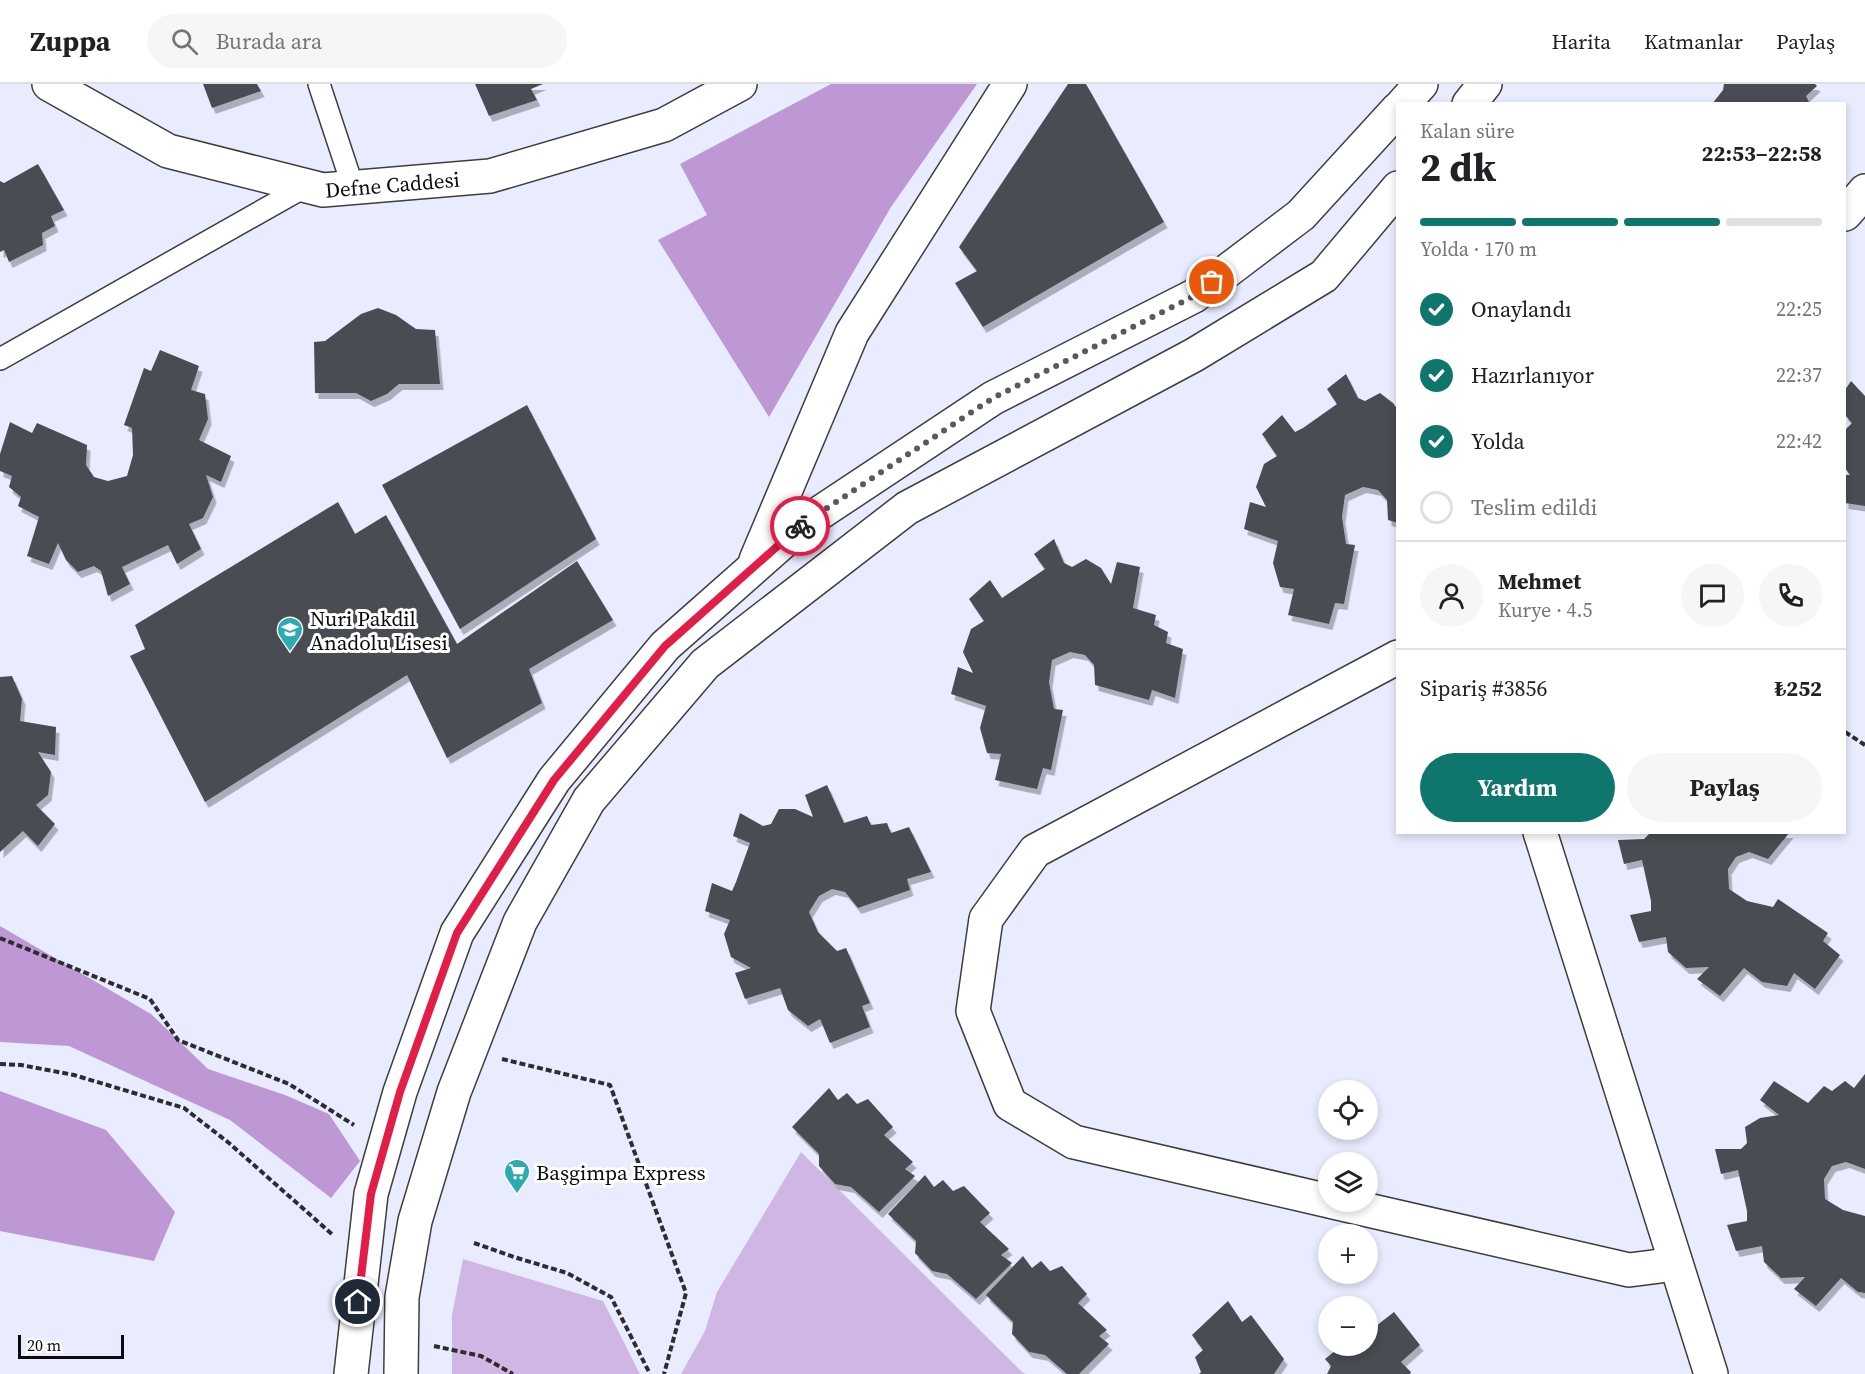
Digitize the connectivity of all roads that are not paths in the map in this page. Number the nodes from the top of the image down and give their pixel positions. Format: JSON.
{"nodes":[{"id":1,"x":49,"y":84,"type":"edge"},
{"id":2,"x":319,"y":84,"type":"edge"},
{"id":3,"x":740,"y":84,"type":"edge"},
{"id":4,"x":1010,"y":84,"type":"edge"},
{"id":5,"x":1421,"y":84,"type":"edge"},
{"id":6,"x":1485,"y":84,"type":"edge"},
{"id":7,"x":1405,"y":102,"type":"edge"},
{"id":8,"x":1471,"y":102,"type":"edge"},
{"id":9,"x":1396,"y":111,"type":"edge"},
{"id":10,"x":306,"y":186,"type":"junction"},
{"id":11,"x":353,"y":187,"type":"junction"},
{"id":12,"x":1396,"y":190,"type":"edge"},
{"id":13,"x":1865,"y":191,"type":"edge"},
{"id":14,"x":1846,"y":213,"type":"edge"},
{"id":15,"x":0,"y":359,"type":"edge"},
{"id":16,"x":753,"y":568,"type":"junction"},
{"id":17,"x":1396,"y":658,"type":"edge"},
{"id":18,"x":1541,"y":834,"type":"edge"},
{"id":19,"x":1318,"y":1198,"type":"edge"},
{"id":20,"x":1378,"y":1212,"type":"edge"},
{"id":21,"x":1676,"y":1264,"type":"junction"},
{"id":22,"x":351,"y":1374,"type":"edge"},
{"id":23,"x":401,"y":1374,"type":"edge"},
{"id":24,"x":1710,"y":1374,"type":"edge"}],
"edges":[{"from":1,"to":10,"type":"street","name":"Defne Caddesi"},
{"from":2,"to":11,"type":"lane"},
{"from":3,"to":11,"type":"street","name":"Defne Caddesi"},
{"from":4,"to":16,"type":"street"},
{"from":5,"to":7,"type":"street"},
{"from":6,"to":8,"type":"street"},
{"from":9,"to":16,"type":"street"},
{"from":10,"to":11,"type":"street","name":"Defne Caddesi"},
{"from":10,"to":15,"type":"lane"},
{"from":12,"to":23,"type":"street"},
{"from":13,"to":14,"type":"street"},
{"from":16,"to":22,"type":"street"},
{"from":17,"to":19,"type":"street"},
{"from":18,"to":21,"type":"street"},
{"from":20,"to":21,"type":"street"},
{"from":21,"to":24,"type":"street"}]}
